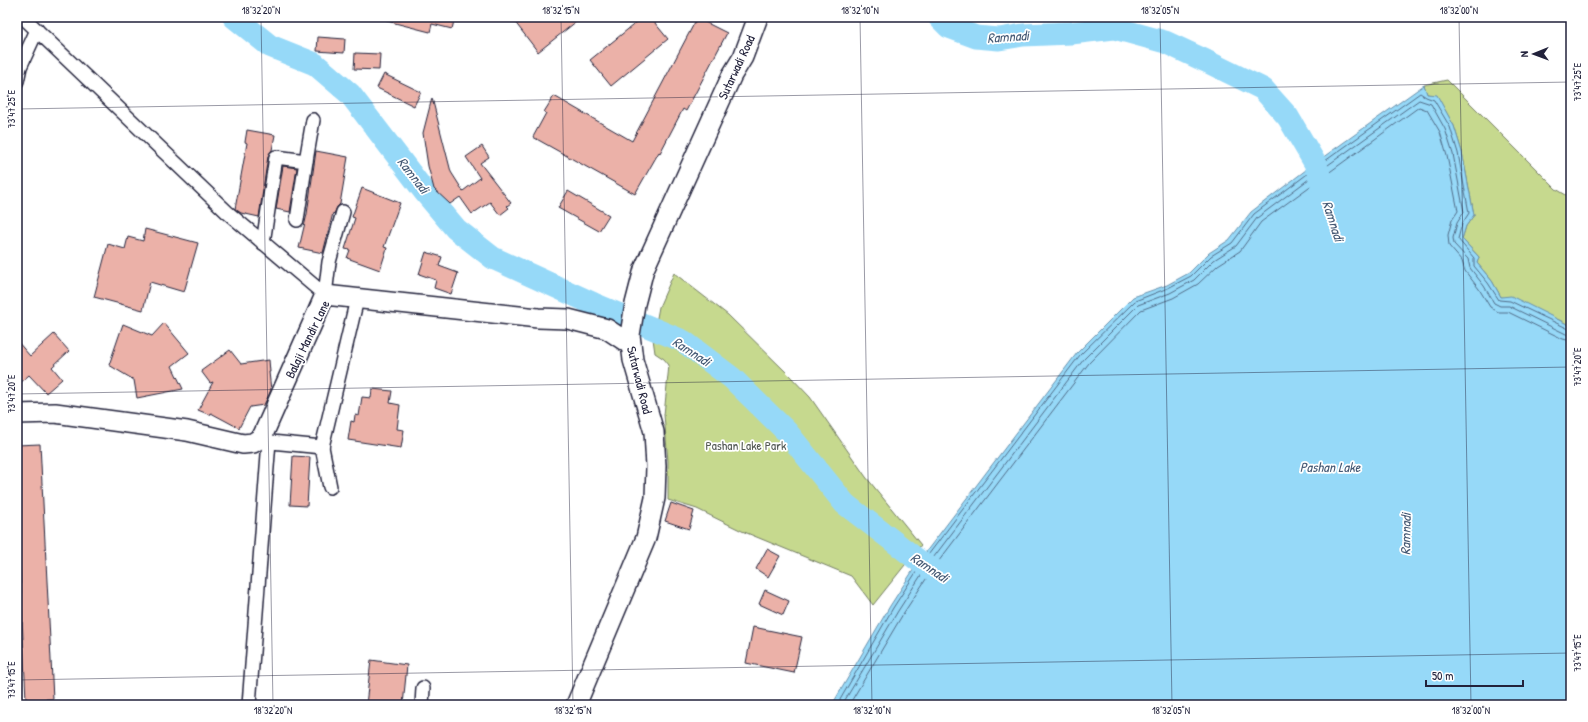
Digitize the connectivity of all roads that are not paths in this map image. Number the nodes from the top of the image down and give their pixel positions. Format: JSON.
{"nodes":[{"id":1,"x":23,"y":17,"type":"edge"},
{"id":2,"x":758,"y":17,"type":"edge"},
{"id":3,"x":37,"y":30,"type":"junction"},
{"id":4,"x":17,"y":81,"type":"edge"},
{"id":5,"x":313,"y":120,"type":"dead end"},
{"id":6,"x":306,"y":162,"type":"junction"},
{"id":7,"x":343,"y":212,"type":"dead end"},
{"id":8,"x":297,"y":220,"type":"dead end"},
{"id":9,"x":263,"y":243,"type":"junction"},
{"id":10,"x":326,"y":295,"type":"junction"},
{"id":11,"x":357,"y":298,"type":"junction"},
{"id":12,"x":631,"y":340,"type":"junction"},
{"id":13,"x":17,"y":414,"type":"edge"},
{"id":14,"x":264,"y":441,"type":"junction"},
{"id":15,"x":322,"y":447,"type":"junction"},
{"id":16,"x":330,"y":487,"type":"dead end"},
{"id":17,"x":423,"y":688,"type":"dead end"},
{"id":18,"x":249,"y":705,"type":"edge"},
{"id":19,"x":422,"y":705,"type":"edge"},
{"id":20,"x":576,"y":705,"type":"edge"}],
"edges":[{"from":1,"to":3,"type":"street"},
{"from":2,"to":12,"type":"street","name":"Sutarwadi Road"},
{"from":3,"to":4,"type":"street"},
{"from":3,"to":9,"type":"street"},
{"from":5,"to":6,"type":"street"},
{"from":6,"to":8,"type":"street"},
{"from":6,"to":9,"type":"street"},
{"from":7,"to":10,"type":"street"},
{"from":9,"to":10,"type":"street"},
{"from":10,"to":11,"type":"street","name":"Balaji Mandir Lane"},
{"from":10,"to":14,"type":"street","name":"Balaji Mandir Lane"},
{"from":11,"to":12,"type":"street","name":"Balaji Mandir Lane"},
{"from":11,"to":15,"type":"street"},
{"from":12,"to":20,"type":"street","name":"Sutarwadi Road"},
{"from":13,"to":14,"type":"street"},
{"from":14,"to":15,"type":"street"},
{"from":14,"to":18,"type":"street"},
{"from":15,"to":16,"type":"street"},
{"from":17,"to":19,"type":"street"}]}
